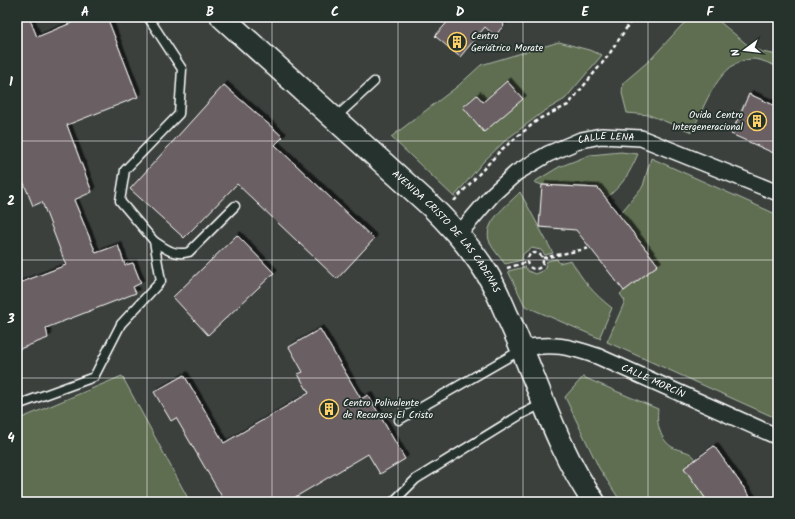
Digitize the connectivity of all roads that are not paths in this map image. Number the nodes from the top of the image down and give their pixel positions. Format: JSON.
{"nodes":[{"id":1,"x":148,"y":17,"type":"edge"},
{"id":2,"x":222,"y":17,"type":"edge"},
{"id":3,"x":374,"y":82,"type":"dead end"},
{"id":4,"x":334,"y":118,"type":"junction"},
{"id":5,"x":778,"y":193,"type":"edge"},
{"id":6,"x":236,"y":206,"type":"dead end"},
{"id":7,"x":458,"y":234,"type":"junction"},
{"id":8,"x":154,"y":241,"type":"junction"},
{"id":9,"x":523,"y":348,"type":"junction"},
{"id":10,"x":544,"y":403,"type":"junction"},
{"id":11,"x":17,"y":405,"type":"edge"},
{"id":12,"x":398,"y":420,"type":"dead end"},
{"id":13,"x":778,"y":436,"type":"edge"},
{"id":14,"x":393,"y":502,"type":"edge"},
{"id":15,"x":594,"y":502,"type":"edge"}],
"edges":[{"from":1,"to":8,"type":"lane"},
{"from":2,"to":4,"type":"street","name":"AVENIDA CRISTO DE LAS CADENAS"},
{"from":3,"to":4,"type":"lane"},
{"from":4,"to":7,"type":"street","name":"AVENIDA CRISTO DE LAS CADENAS"},
{"from":5,"to":7,"type":"street","name":"CALLE LENA"},
{"from":6,"to":8,"type":"lane"},
{"from":7,"to":9,"type":"street","name":"AVENIDA CRISTO DE LAS CADENAS"},
{"from":8,"to":11,"type":"lane"},
{"from":9,"to":10,"type":"street","name":"AVENIDA CRISTO DE LAS CADENAS"},
{"from":9,"to":12,"type":"lane"},
{"from":9,"to":13,"type":"street","name":"CALLE MORCÍN"},
{"from":10,"to":14,"type":"lane"},
{"from":10,"to":15,"type":"street","name":"AVENIDA CRISTO DE LAS CADENAS"}]}
